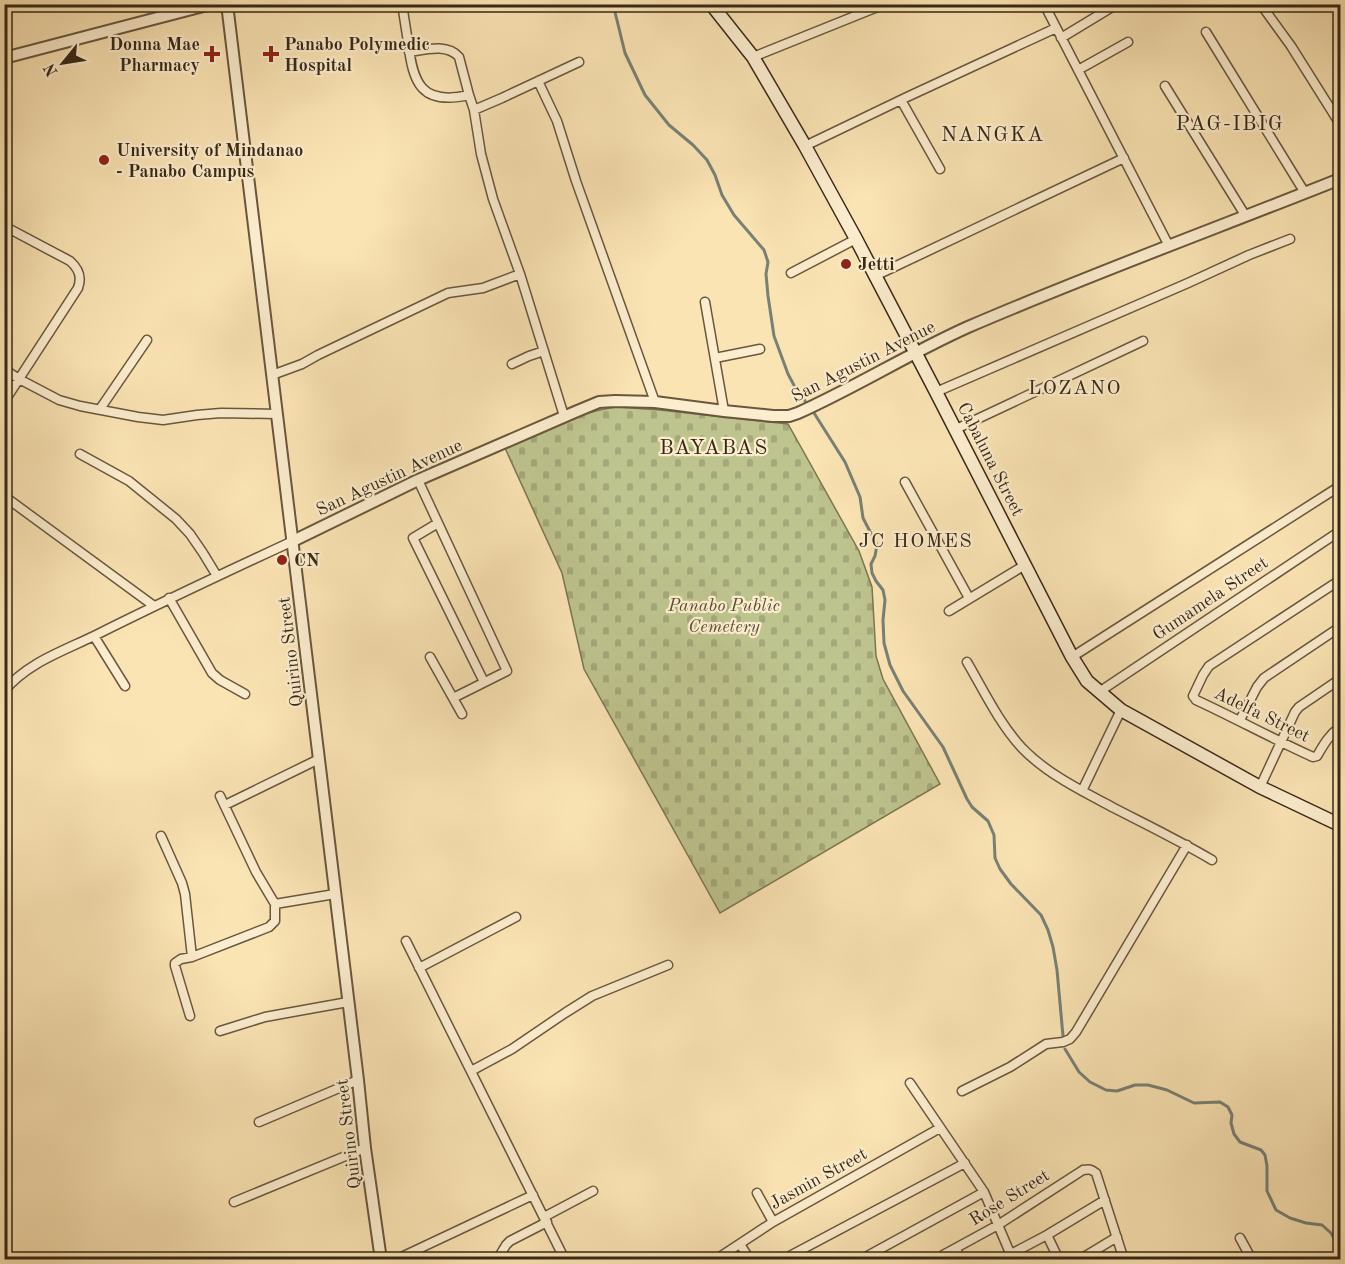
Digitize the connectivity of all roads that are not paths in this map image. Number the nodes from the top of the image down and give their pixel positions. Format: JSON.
{"nodes":[{"id":1,"x":211,"y":4,"type":"edge"},
{"id":2,"x":227,"y":4,"type":"edge"},
{"id":3,"x":402,"y":4,"type":"edge"},
{"id":4,"x":711,"y":4,"type":"edge"},
{"id":5,"x":885,"y":4,"type":"edge"},
{"id":6,"x":1044,"y":4,"type":"edge"},
{"id":7,"x":1117,"y":4,"type":"edge"},
{"id":8,"x":1262,"y":6,"type":"dead end"},
{"id":9,"x":1056,"y":28,"type":"junction"},
{"id":10,"x":1206,"y":32,"type":"dead end"},
{"id":11,"x":1061,"y":38,"type":"junction"},
{"id":12,"x":1128,"y":42,"type":"dead end"},
{"id":13,"x":409,"y":52,"type":"junction"},
{"id":14,"x":753,"y":57,"type":"junction"},
{"id":15,"x":4,"y":58,"type":"edge"},
{"id":16,"x":579,"y":62,"type":"dead end"},
{"id":17,"x":1078,"y":70,"type":"junction"},
{"id":18,"x":538,"y":81,"type":"junction"},
{"id":19,"x":1165,"y":86,"type":"dead end"},
{"id":20,"x":469,"y":95,"type":"junction"},
{"id":21,"x":901,"y":100,"type":"junction"},
{"id":22,"x":474,"y":110,"type":"junction"},
{"id":23,"x":1341,"y":123,"type":"edge"},
{"id":24,"x":805,"y":146,"type":"junction"},
{"id":25,"x":1124,"y":158,"type":"junction"},
{"id":26,"x":940,"y":169,"type":"dead end"},
{"id":27,"x":1341,"y":179,"type":"edge"},
{"id":28,"x":1305,"y":193,"type":"junction"},
{"id":29,"x":1245,"y":215,"type":"junction"},
{"id":30,"x":4,"y":226,"type":"edge"},
{"id":31,"x":856,"y":239,"type":"junction"},
{"id":32,"x":1290,"y":239,"type":"dead end"},
{"id":33,"x":1169,"y":246,"type":"junction"},
{"id":34,"x":791,"y":273,"type":"dead end"},
{"id":35,"x":520,"y":274,"type":"junction"},
{"id":36,"x":876,"y":276,"type":"junction"},
{"id":37,"x":705,"y":302,"type":"dead end"},
{"id":38,"x":147,"y":339,"type":"dead end"},
{"id":39,"x":1143,"y":340,"type":"dead end"},
{"id":40,"x":760,"y":349,"type":"dead end"},
{"id":41,"x":544,"y":351,"type":"junction"},
{"id":42,"x":915,"y":352,"type":"junction"},
{"id":43,"x":715,"y":358,"type":"junction"},
{"id":44,"x":512,"y":364,"type":"dead end"},
{"id":45,"x":4,"y":369,"type":"edge"},
{"id":46,"x":272,"y":375,"type":"junction"},
{"id":47,"x":19,"y":379,"type":"junction"},
{"id":48,"x":936,"y":392,"type":"junction"},
{"id":49,"x":4,"y":402,"type":"edge"},
{"id":50,"x":655,"y":402,"type":"junction"},
{"id":51,"x":100,"y":409,"type":"junction"},
{"id":52,"x":724,"y":411,"type":"junction"},
{"id":53,"x":277,"y":414,"type":"junction"},
{"id":54,"x":564,"y":416,"type":"junction"},
{"id":55,"x":956,"y":429,"type":"junction"},
{"id":56,"x":80,"y":454,"type":"dead end"},
{"id":57,"x":418,"y":480,"type":"junction"},
{"id":58,"x":905,"y":482,"type":"dead end"},
{"id":59,"x":1341,"y":486,"type":"edge"},
{"id":60,"x":8,"y":499,"type":"dead end"},
{"id":61,"x":438,"y":523,"type":"junction"},
{"id":62,"x":1341,"y":531,"type":"edge"},
{"id":63,"x":293,"y":541,"type":"junction"},
{"id":64,"x":1025,"y":565,"type":"junction"},
{"id":65,"x":217,"y":576,"type":"junction"},
{"id":66,"x":1341,"y":580,"type":"edge"},
{"id":67,"x":169,"y":598,"type":"junction"},
{"id":68,"x":969,"y":598,"type":"junction"},
{"id":69,"x":154,"y":606,"type":"junction"},
{"id":70,"x":949,"y":611,"type":"dead end"},
{"id":71,"x":1341,"y":627,"type":"edge"},
{"id":72,"x":94,"y":636,"type":"junction"},
{"id":73,"x":430,"y":657,"type":"dead end"},
{"id":74,"x":1072,"y":657,"type":"junction"},
{"id":75,"x":967,"y":662,"type":"dead end"},
{"id":76,"x":1341,"y":679,"type":"edge"},
{"id":77,"x":484,"y":682,"type":"junction"},
{"id":78,"x":125,"y":686,"type":"dead end"},
{"id":79,"x":4,"y":691,"type":"edge"},
{"id":80,"x":1098,"y":692,"type":"junction"},
{"id":81,"x":245,"y":694,"type":"dead end"},
{"id":82,"x":453,"y":698,"type":"junction"},
{"id":83,"x":1121,"y":710,"type":"junction"},
{"id":84,"x":462,"y":714,"type":"dead end"},
{"id":85,"x":1240,"y":720,"type":"junction"},
{"id":86,"x":1341,"y":727,"type":"edge"},
{"id":87,"x":1281,"y":743,"type":"junction"},
{"id":88,"x":319,"y":759,"type":"junction"},
{"id":89,"x":1260,"y":787,"type":"junction"},
{"id":90,"x":1082,"y":791,"type":"junction"},
{"id":91,"x":220,"y":796,"type":"dead end"},
{"id":92,"x":225,"y":805,"type":"junction"},
{"id":93,"x":1341,"y":825,"type":"edge"},
{"id":94,"x":161,"y":836,"type":"dead end"},
{"id":95,"x":1187,"y":845,"type":"junction"},
{"id":96,"x":1212,"y":860,"type":"dead end"},
{"id":97,"x":335,"y":894,"type":"junction"},
{"id":98,"x":275,"y":904,"type":"junction"},
{"id":99,"x":516,"y":917,"type":"dead end"},
{"id":100,"x":406,"y":942,"type":"dead end"},
{"id":101,"x":192,"y":957,"type":"junction"},
{"id":102,"x":668,"y":965,"type":"dead end"},
{"id":103,"x":419,"y":968,"type":"junction"},
{"id":104,"x":348,"y":1002,"type":"junction"},
{"id":105,"x":190,"y":1016,"type":"dead end"},
{"id":106,"x":220,"y":1031,"type":"dead end"},
{"id":107,"x":471,"y":1071,"type":"junction"},
{"id":108,"x":358,"y":1080,"type":"junction"},
{"id":109,"x":910,"y":1083,"type":"dead end"},
{"id":110,"x":962,"y":1091,"type":"dead end"},
{"id":111,"x":259,"y":1122,"type":"dead end"},
{"id":112,"x":940,"y":1128,"type":"junction"},
{"id":113,"x":365,"y":1148,"type":"junction"},
{"id":114,"x":965,"y":1163,"type":"junction"},
{"id":115,"x":593,"y":1191,"type":"dead end"},
{"id":116,"x":984,"y":1192,"type":"junction"},
{"id":117,"x":758,"y":1193,"type":"dead end"},
{"id":118,"x":533,"y":1195,"type":"junction"},
{"id":119,"x":1105,"y":1200,"type":"junction"},
{"id":120,"x":234,"y":1202,"type":"dead end"},
{"id":121,"x":545,"y":1220,"type":"junction"},
{"id":122,"x":773,"y":1222,"type":"junction"},
{"id":123,"x":998,"y":1225,"type":"junction"},
{"id":124,"x":1047,"y":1235,"type":"junction"},
{"id":125,"x":1117,"y":1237,"type":"junction"},
{"id":126,"x":1240,"y":1238,"type":"dead end"},
{"id":127,"x":740,"y":1244,"type":"junction"},
{"id":128,"x":956,"y":1249,"type":"junction"},
{"id":129,"x":943,"y":1255,"type":"dead end"},
{"id":130,"x":1012,"y":1257,"type":"edge"},
{"id":131,"x":381,"y":1260,"type":"edge"},
{"id":132,"x":396,"y":1260,"type":"edge"},
{"id":133,"x":497,"y":1260,"type":"edge"},
{"id":134,"x":566,"y":1260,"type":"edge"},
{"id":135,"x":715,"y":1260,"type":"edge"},
{"id":136,"x":750,"y":1260,"type":"edge"},
{"id":137,"x":782,"y":1260,"type":"edge"},
{"id":138,"x":860,"y":1260,"type":"edge"},
{"id":139,"x":961,"y":1260,"type":"edge"},
{"id":140,"x":1059,"y":1260,"type":"edge"},
{"id":141,"x":1079,"y":1260,"type":"edge"},
{"id":142,"x":1124,"y":1260,"type":"edge"},
{"id":143,"x":1252,"y":1260,"type":"edge"}],
"edges":[{"from":1,"to":15,"type":"street"},
{"from":2,"to":46,"type":"street","name":"Quirino Street"},
{"from":3,"to":13,"type":"street"},
{"from":4,"to":14,"type":"main road","name":"Cabaluna Street"},
{"from":5,"to":14,"type":"street"},
{"from":6,"to":9,"type":"street"},
{"from":7,"to":11,"type":"street"},
{"from":8,"to":23,"type":"street"},
{"from":9,"to":11,"type":"street"},
{"from":9,"to":21,"type":"street"},
{"from":10,"to":28,"type":"street"},
{"from":11,"to":17,"type":"street"},
{"from":12,"to":17,"type":"street"},
{"from":13,"to":20,"type":"street"},
{"from":13,"to":20,"type":"street"},
{"from":14,"to":24,"type":"main road","name":"Cabaluna Street"},
{"from":16,"to":18,"type":"street"},
{"from":17,"to":25,"type":"street"},
{"from":18,"to":22,"type":"street"},
{"from":18,"to":50,"type":"street"},
{"from":19,"to":29,"type":"street"},
{"from":20,"to":22,"type":"street"},
{"from":21,"to":24,"type":"street"},
{"from":21,"to":26,"type":"street"},
{"from":22,"to":35,"type":"street"},
{"from":24,"to":31,"type":"main road","name":"Cabaluna Street"},
{"from":25,"to":33,"type":"street"},
{"from":25,"to":36,"type":"street"},
{"from":27,"to":28,"type":"street","name":"San Agustin Avenue"},
{"from":28,"to":29,"type":"street","name":"San Agustin Avenue"},
{"from":29,"to":33,"type":"street","name":"San Agustin Avenue"},
{"from":30,"to":47,"type":"street"},
{"from":31,"to":34,"type":"street"},
{"from":31,"to":36,"type":"main road","name":"Cabaluna Street"},
{"from":32,"to":48,"type":"street"},
{"from":33,"to":42,"type":"street","name":"San Agustin Avenue"},
{"from":35,"to":41,"type":"street"},
{"from":35,"to":46,"type":"street"},
{"from":36,"to":42,"type":"main road","name":"Cabaluna Street"},
{"from":37,"to":43,"type":"street"},
{"from":38,"to":51,"type":"street"},
{"from":39,"to":55,"type":"street"},
{"from":40,"to":43,"type":"street"},
{"from":41,"to":44,"type":"street"},
{"from":41,"to":54,"type":"street"},
{"from":42,"to":48,"type":"main road","name":"Cabaluna Street"},
{"from":42,"to":52,"type":"street","name":"San Agustin Avenue"},
{"from":43,"to":52,"type":"street"},
{"from":45,"to":47,"type":"street"},
{"from":46,"to":53,"type":"street","name":"Quirino Street"},
{"from":47,"to":49,"type":"street"},
{"from":47,"to":51,"type":"street"},
{"from":48,"to":55,"type":"main road","name":"Cabaluna Street"},
{"from":50,"to":52,"type":"street","name":"San Agustin Avenue"},
{"from":50,"to":54,"type":"street","name":"San Agustin Avenue"},
{"from":51,"to":53,"type":"street"},
{"from":53,"to":63,"type":"street","name":"Quirino Street"},
{"from":54,"to":57,"type":"street","name":"San Agustin Avenue"},
{"from":55,"to":64,"type":"main road","name":"Cabaluna Street"},
{"from":56,"to":65,"type":"street"},
{"from":57,"to":61,"type":"street"},
{"from":57,"to":63,"type":"street","name":"San Agustin Avenue"},
{"from":58,"to":68,"type":"street"},
{"from":59,"to":74,"type":"street"},
{"from":60,"to":69,"type":"street"},
{"from":61,"to":77,"type":"street"},
{"from":61,"to":77,"type":"street"},
{"from":62,"to":80,"type":"street","name":"Gumamela Street"},
{"from":63,"to":65,"type":"street"},
{"from":63,"to":88,"type":"street","name":"Quirino Street"},
{"from":64,"to":68,"type":"street"},
{"from":64,"to":74,"type":"main road","name":"Cabaluna Street"},
{"from":65,"to":67,"type":"street"},
{"from":66,"to":85,"type":"street","name":"Adelfa Street"},
{"from":67,"to":69,"type":"street"},
{"from":67,"to":81,"type":"street"},
{"from":68,"to":70,"type":"street"},
{"from":69,"to":72,"type":"street"},
{"from":71,"to":85,"type":"street"},
{"from":72,"to":78,"type":"street"},
{"from":72,"to":79,"type":"street"},
{"from":73,"to":82,"type":"street"},
{"from":74,"to":80,"type":"main road","name":"Cabaluna Street"},
{"from":75,"to":90,"type":"street"},
{"from":76,"to":87,"type":"street"},
{"from":77,"to":82,"type":"street"},
{"from":80,"to":83,"type":"main road","name":"Cabaluna Street"},
{"from":82,"to":84,"type":"street"},
{"from":83,"to":89,"type":"main road","name":"Cabaluna Street"},
{"from":83,"to":90,"type":"street"},
{"from":85,"to":87,"type":"street","name":"Adelfa Street"},
{"from":86,"to":87,"type":"street","name":"Adelfa Street"},
{"from":87,"to":89,"type":"street"},
{"from":88,"to":92,"type":"street"},
{"from":88,"to":97,"type":"street","name":"Quirino Street"},
{"from":89,"to":93,"type":"main road","name":"Cabaluna Street"},
{"from":90,"to":95,"type":"street"},
{"from":91,"to":92,"type":"street"},
{"from":92,"to":98,"type":"street"},
{"from":94,"to":101,"type":"street"},
{"from":95,"to":96,"type":"street"},
{"from":95,"to":110,"type":"street"},
{"from":97,"to":98,"type":"street"},
{"from":97,"to":104,"type":"street","name":"Quirino Street"},
{"from":98,"to":101,"type":"street"},
{"from":99,"to":103,"type":"street"},
{"from":100,"to":103,"type":"street"},
{"from":101,"to":105,"type":"street"},
{"from":102,"to":107,"type":"street"},
{"from":103,"to":107,"type":"street"},
{"from":104,"to":106,"type":"street"},
{"from":104,"to":108,"type":"street","name":"Quirino Street"},
{"from":107,"to":118,"type":"street"},
{"from":108,"to":111,"type":"street"},
{"from":108,"to":113,"type":"street","name":"Quirino Street"},
{"from":109,"to":112,"type":"street"},
{"from":112,"to":114,"type":"street"},
{"from":112,"to":122,"type":"street","name":"Jasmin Street"},
{"from":113,"to":120,"type":"street"},
{"from":113,"to":131,"type":"street","name":"Quirino Street"},
{"from":114,"to":116,"type":"street"},
{"from":114,"to":137,"type":"street"},
{"from":115,"to":121,"type":"street"},
{"from":116,"to":123,"type":"street"},
{"from":116,"to":138,"type":"street"},
{"from":117,"to":122,"type":"street"},
{"from":118,"to":121,"type":"street"},
{"from":118,"to":132,"type":"street"},
{"from":119,"to":123,"type":"street","name":"Rose Street"},
{"from":119,"to":124,"type":"street"},
{"from":119,"to":125,"type":"street"},
{"from":121,"to":133,"type":"street"},
{"from":121,"to":134,"type":"street"},
{"from":122,"to":127,"type":"street","name":"Jasmin Street"},
{"from":123,"to":128,"type":"street","name":"Rose Street"},
{"from":123,"to":130,"type":"street"},
{"from":124,"to":130,"type":"street"},
{"from":124,"to":140,"type":"street"},
{"from":125,"to":141,"type":"street"},
{"from":125,"to":142,"type":"street"},
{"from":126,"to":143,"type":"street"},
{"from":127,"to":135,"type":"street","name":"Jasmin Street"},
{"from":127,"to":136,"type":"street"},
{"from":128,"to":129,"type":"street","name":"Rose Street"},
{"from":128,"to":139,"type":"street"}]}
